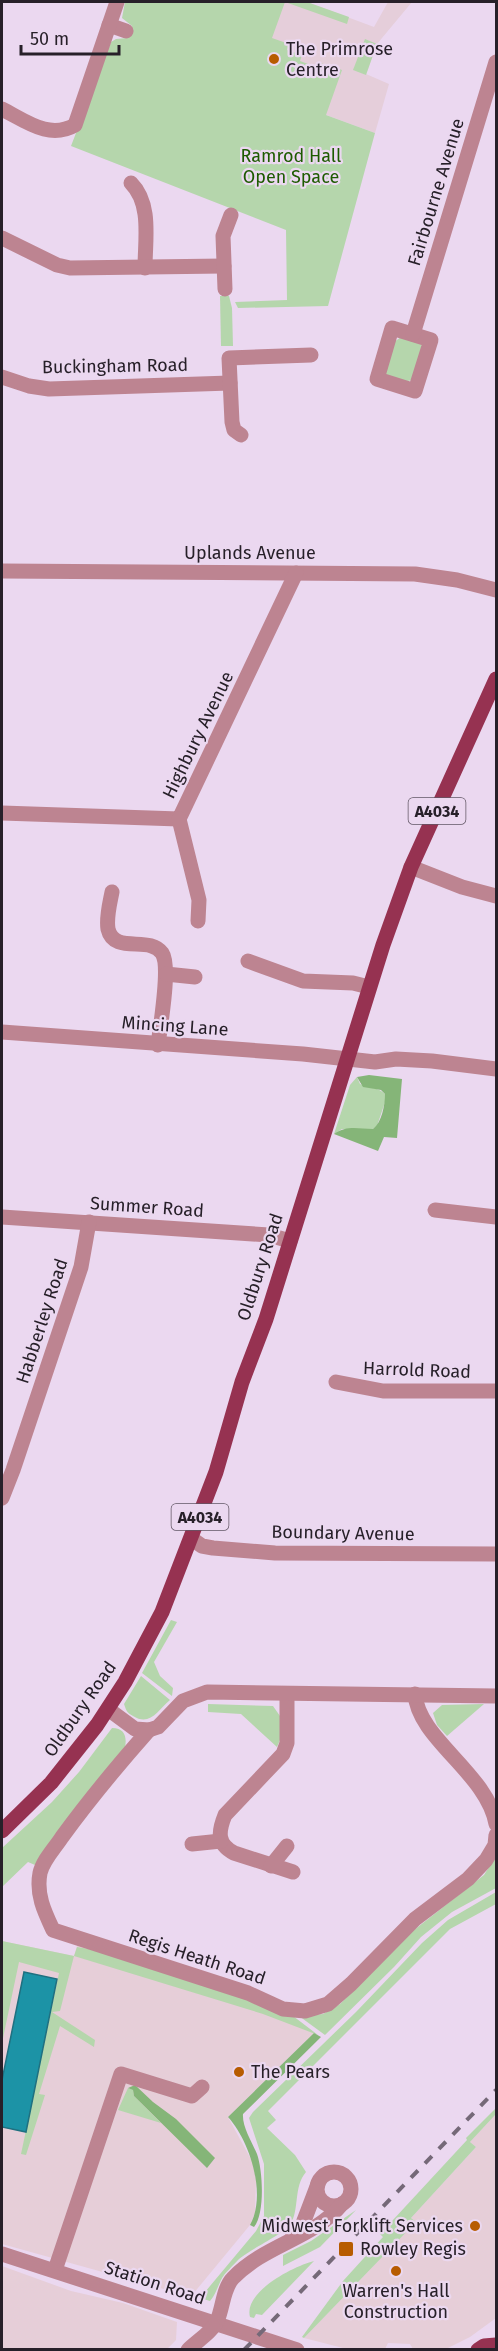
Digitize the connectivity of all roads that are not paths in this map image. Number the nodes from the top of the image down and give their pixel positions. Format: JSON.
{"nodes":[{"id":1,"x":117,"y":2,"type":"edge"},
{"id":2,"x":109,"y":25,"type":"junction"},
{"id":3,"x":126,"y":31,"type":"dead end"},
{"id":4,"x":496,"y":62,"type":"edge"},
{"id":5,"x":2,"y":109,"type":"edge"},
{"id":6,"x":131,"y":183,"type":"dead end"},
{"id":7,"x":231,"y":215,"type":"dead end"},
{"id":8,"x":2,"y":238,"type":"edge"},
{"id":9,"x":224,"y":266,"type":"junction"},
{"id":10,"x":145,"y":268,"type":"junction"},
{"id":11,"x":225,"y":289,"type":"dead end"},
{"id":12,"x":412,"y":333,"type":"dead end"},
{"id":13,"x":310,"y":355,"type":"dead end"},
{"id":14,"x":2,"y":376,"type":"edge"},
{"id":15,"x":230,"y":383,"type":"junction"},
{"id":16,"x":241,"y":435,"type":"dead end"},
{"id":17,"x":2,"y":571,"type":"edge"},
{"id":18,"x":296,"y":573,"type":"junction"},
{"id":19,"x":496,"y":590,"type":"edge"},
{"id":20,"x":496,"y":680,"type":"edge"},
{"id":21,"x":2,"y":813,"type":"edge"},
{"id":22,"x":179,"y":819,"type":"junction"},
{"id":23,"x":411,"y":867,"type":"junction"},
{"id":24,"x":111,"y":892,"type":"dead end"},
{"id":25,"x":496,"y":896,"type":"edge"},
{"id":26,"x":198,"y":921,"type":"dead end"},
{"id":27,"x":249,"y":961,"type":"dead end"},
{"id":28,"x":166,"y":974,"type":"junction"},
{"id":29,"x":195,"y":977,"type":"dead end"},
{"id":30,"x":369,"y":987,"type":"junction"},
{"id":31,"x":2,"y":1032,"type":"edge"},
{"id":32,"x":158,"y":1045,"type":"junction"},
{"id":33,"x":346,"y":1059,"type":"junction"},
{"id":34,"x":496,"y":1069,"type":"edge"},
{"id":35,"x":435,"y":1210,"type":"dead end"},
{"id":36,"x":2,"y":1217,"type":"edge"},
{"id":37,"x":496,"y":1217,"type":"edge"},
{"id":38,"x":89,"y":1222,"type":"junction"},
{"id":39,"x":290,"y":1241,"type":"junction"},
{"id":40,"x":336,"y":1382,"type":"dead end"},
{"id":41,"x":496,"y":1391,"type":"edge"},
{"id":42,"x":2,"y":1498,"type":"edge"},
{"id":43,"x":192,"y":1539,"type":"junction"},
{"id":44,"x":496,"y":1554,"type":"edge"},
{"id":45,"x":287,"y":1694,"type":"junction"},
{"id":46,"x":415,"y":1694,"type":"junction"},
{"id":47,"x":496,"y":1696,"type":"edge"},
{"id":48,"x":108,"y":1709,"type":"junction"},
{"id":49,"x":149,"y":1730,"type":"junction"},
{"id":50,"x":496,"y":1824,"type":"edge"},
{"id":51,"x":2,"y":1831,"type":"edge"},
{"id":52,"x":496,"y":1835,"type":"edge"},
{"id":53,"x":221,"y":1840,"type":"junction"},
{"id":54,"x":192,"y":1844,"type":"dead end"},
{"id":55,"x":287,"y":1846,"type":"dead end"},
{"id":56,"x":271,"y":1866,"type":"junction"},
{"id":57,"x":293,"y":1872,"type":"dead end"},
{"id":58,"x":202,"y":2087,"type":"dead end"},
{"id":59,"x":319,"y":2182,"type":"junction"},
{"id":60,"x":342,"y":2204,"type":"junction"},
{"id":61,"x":291,"y":2239,"type":"junction"},
{"id":62,"x":2,"y":2254,"type":"edge"},
{"id":63,"x":55,"y":2270,"type":"junction"},
{"id":64,"x":217,"y":2323,"type":"junction"},
{"id":65,"x":290,"y":2347,"type":"edge"},
{"id":66,"x":188,"y":2349,"type":"edge"}],
"edges":[{"from":1,"to":2,"type":"street"},
{"from":2,"to":3,"type":"street"},
{"from":2,"to":5,"type":"street"},
{"from":4,"to":12,"type":"street","name":"Fairbourne Avenue"},
{"from":6,"to":10,"type":"street"},
{"from":7,"to":9,"type":"street"},
{"from":8,"to":10,"type":"street"},
{"from":9,"to":10,"type":"street"},
{"from":9,"to":11,"type":"street"},
{"from":13,"to":15,"type":"street"},
{"from":14,"to":15,"type":"street","name":"Buckingham Road"},
{"from":15,"to":16,"type":"street"},
{"from":17,"to":18,"type":"street","name":"Uplands Avenue"},
{"from":18,"to":19,"type":"street","name":"Uplands Avenue"},
{"from":18,"to":22,"type":"street","name":"Highbury Avenue"},
{"from":20,"to":23,"type":"main road","name":"Oldbury Road","number":"A4034"},
{"from":21,"to":22,"type":"street","name":"Highbury Avenue"},
{"from":22,"to":26,"type":"street"},
{"from":23,"to":25,"type":"street"},
{"from":23,"to":30,"type":"main road","name":"Oldbury Road","number":"A4034"},
{"from":24,"to":28,"type":"street"},
{"from":27,"to":30,"type":"street"},
{"from":28,"to":29,"type":"street"},
{"from":28,"to":32,"type":"street"},
{"from":30,"to":33,"type":"main road","name":"Oldbury Road","number":"A4034"},
{"from":31,"to":32,"type":"street","name":"Mincing Lane"},
{"from":32,"to":33,"type":"street","name":"Mincing Lane"},
{"from":33,"to":34,"type":"street","name":"Mincing Lane"},
{"from":33,"to":39,"type":"main road","name":"Oldbury Road","number":"A4034"},
{"from":35,"to":37,"type":"street"},
{"from":36,"to":38,"type":"street","name":"Summer Road"},
{"from":38,"to":39,"type":"street","name":"Summer Road"},
{"from":38,"to":42,"type":"street","name":"Habberley Road"},
{"from":39,"to":43,"type":"main road","name":"Oldbury Road","number":"A4034"},
{"from":40,"to":41,"type":"street","name":"Harrold Road"},
{"from":43,"to":44,"type":"street","name":"Boundary Avenue"},
{"from":43,"to":48,"type":"main road","name":"Oldbury Road","number":"A4034"},
{"from":45,"to":46,"type":"street","name":"Regis Heath Road"},
{"from":45,"to":49,"type":"street","name":"Regis Heath Road"},
{"from":45,"to":53,"type":"street"},
{"from":46,"to":47,"type":"street","name":"Regis Heath Road"},
{"from":46,"to":50,"type":"street"},
{"from":48,"to":49,"type":"street"},
{"from":48,"to":51,"type":"main road","name":"Oldbury Road","number":"A4034"},
{"from":49,"to":52,"type":"street","name":"Regis Heath Road"},
{"from":53,"to":54,"type":"street"},
{"from":53,"to":56,"type":"street"},
{"from":55,"to":56,"type":"street"},
{"from":56,"to":57,"type":"street"},
{"from":58,"to":63,"type":"street"},
{"from":59,"to":60,"type":"street"},
{"from":59,"to":60,"type":"street"},
{"from":59,"to":61,"type":"street"},
{"from":60,"to":61,"type":"street"},
{"from":61,"to":64,"type":"street"},
{"from":62,"to":63,"type":"street","name":"Station Road"},
{"from":63,"to":64,"type":"street","name":"Station Road"},
{"from":64,"to":65,"type":"street","name":"Station Road"},
{"from":64,"to":66,"type":"street"}]}
